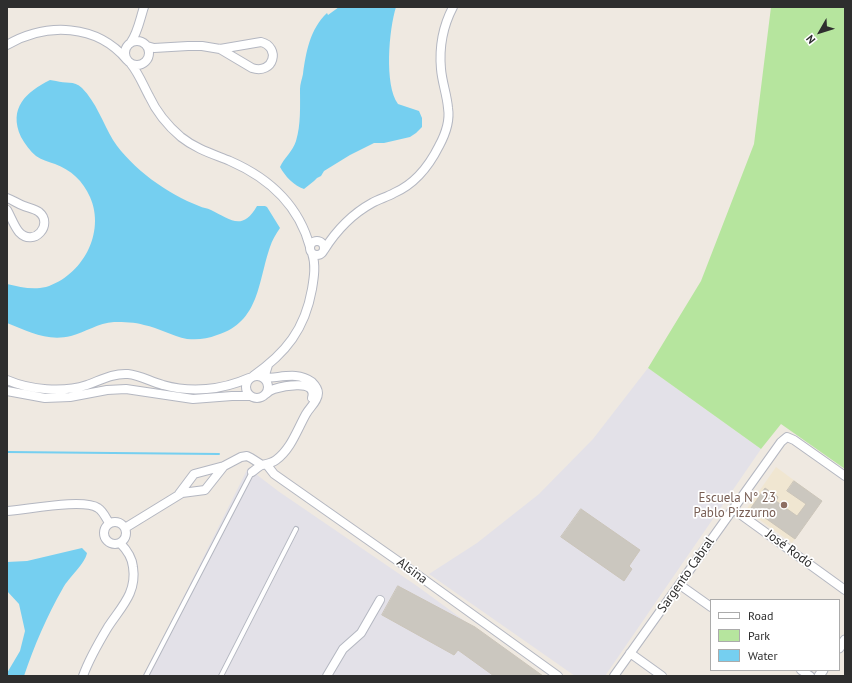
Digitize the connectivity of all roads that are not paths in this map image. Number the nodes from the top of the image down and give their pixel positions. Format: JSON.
{"nodes":[{"id":1,"x":144,"y":7,"type":"edge"},
{"id":2,"x":453,"y":7,"type":"edge"},
{"id":3,"x":138,"y":29,"type":"junction"},
{"id":4,"x":128,"y":44,"type":"junction"},
{"id":5,"x":145,"y":44,"type":"junction"},
{"id":6,"x":7,"y":45,"type":"edge"},
{"id":7,"x":114,"y":47,"type":"junction"},
{"id":8,"x":160,"y":48,"type":"junction"},
{"id":9,"x":220,"y":49,"type":"junction"},
{"id":10,"x":148,"y":59,"type":"junction"},
{"id":11,"x":129,"y":62,"type":"junction"},
{"id":12,"x":144,"y":85,"type":"junction"},
{"id":13,"x":7,"y":198,"type":"edge"},
{"id":14,"x":7,"y":210,"type":"edge"},
{"id":15,"x":305,"y":232,"type":"junction"},
{"id":16,"x":333,"y":237,"type":"junction"},
{"id":17,"x":317,"y":241,"type":"junction"},
{"id":18,"x":311,"y":250,"type":"junction"},
{"id":19,"x":322,"y":252,"type":"junction"},
{"id":20,"x":315,"y":265,"type":"junction"},
{"id":21,"x":268,"y":365,"type":"junction"},
{"id":22,"x":251,"y":377,"type":"junction"},
{"id":23,"x":104,"y":378,"type":"junction"},
{"id":24,"x":143,"y":378,"type":"junction"},
{"id":25,"x":264,"y":378,"type":"junction"},
{"id":26,"x":7,"y":380,"type":"edge"},
{"id":27,"x":107,"y":390,"type":"junction"},
{"id":28,"x":139,"y":390,"type":"junction"},
{"id":29,"x":7,"y":391,"type":"edge"},
{"id":30,"x":266,"y":394,"type":"junction"},
{"id":31,"x":250,"y":396,"type":"junction"},
{"id":32,"x":307,"y":412,"type":"junction"},
{"id":33,"x":264,"y":465,"type":"junction"},
{"id":34,"x":224,"y":466,"type":"junction"},
{"id":35,"x":252,"y":472,"type":"joint"},
{"id":36,"x":845,"y":476,"type":"edge"},
{"id":37,"x":175,"y":497,"type":"junction"},
{"id":38,"x":733,"y":509,"type":"junction"},
{"id":39,"x":7,"y":511,"type":"edge"},
{"id":40,"x":109,"y":523,"type":"junction"},
{"id":41,"x":126,"y":528,"type":"junction"},
{"id":42,"x":296,"y":529,"type":"dead end"},
{"id":43,"x":120,"y":544,"type":"junction"},
{"id":44,"x":680,"y":585,"type":"junction"},
{"id":45,"x":845,"y":590,"type":"edge"},
{"id":46,"x":380,"y":600,"type":"dead end"},
{"id":47,"x":710,"y":606,"type":"edge"},
{"id":48,"x":630,"y":653,"type":"junction"},
{"id":49,"x":83,"y":676,"type":"edge"},
{"id":50,"x":146,"y":676,"type":"edge"},
{"id":51,"x":221,"y":676,"type":"edge"},
{"id":52,"x":327,"y":676,"type":"edge"},
{"id":53,"x":558,"y":676,"type":"edge"},
{"id":54,"x":614,"y":676,"type":"edge"},
{"id":55,"x":662,"y":676,"type":"edge"}],
"edges":[{"from":1,"to":3,"type":"street"},
{"from":2,"to":16,"type":"street"},
{"from":3,"to":4,"type":"street"},
{"from":3,"to":5,"type":"street"},
{"from":4,"to":5,"type":"street"},
{"from":4,"to":7,"type":"street"},
{"from":4,"to":11,"type":"street"},
{"from":5,"to":8,"type":"street"},
{"from":5,"to":10,"type":"street"},
{"from":6,"to":7,"type":"street"},
{"from":7,"to":11,"type":"street"},
{"from":8,"to":9,"type":"street"},
{"from":8,"to":10,"type":"street"},
{"from":9,"to":9,"type":"street"},
{"from":10,"to":11,"type":"street"},
{"from":10,"to":12,"type":"street"},
{"from":11,"to":12,"type":"street"},
{"from":12,"to":15,"type":"street"},
{"from":13,"to":14,"type":"street"},
{"from":15,"to":17,"type":"street"},
{"from":15,"to":18,"type":"street"},
{"from":16,"to":17,"type":"street"},
{"from":16,"to":19,"type":"street"},
{"from":17,"to":18,"type":"street"},
{"from":17,"to":19,"type":"street"},
{"from":18,"to":19,"type":"street"},
{"from":18,"to":20,"type":"street"},
{"from":19,"to":20,"type":"street"},
{"from":20,"to":21,"type":"street"},
{"from":21,"to":22,"type":"street"},
{"from":21,"to":25,"type":"street"},
{"from":22,"to":24,"type":"street"},
{"from":22,"to":25,"type":"street"},
{"from":22,"to":31,"type":"street"},
{"from":23,"to":24,"type":"street"},
{"from":23,"to":26,"type":"street"},
{"from":23,"to":27,"type":"street"},
{"from":24,"to":28,"type":"street"},
{"from":25,"to":30,"type":"street"},
{"from":25,"to":32,"type":"street"},
{"from":27,"to":28,"type":"street"},
{"from":27,"to":29,"type":"street"},
{"from":28,"to":31,"type":"street"},
{"from":30,"to":31,"type":"street"},
{"from":30,"to":32,"type":"street"},
{"from":32,"to":33,"type":"street"},
{"from":33,"to":34,"type":"street","name":"Alsina"},
{"from":33,"to":35,"type":"street"},
{"from":33,"to":53,"type":"street","name":"Alsina"},
{"from":34,"to":37,"type":"street"},
{"from":34,"to":37,"type":"street"},
{"from":35,"to":50,"type":"lane"},
{"from":36,"to":38,"type":"street","name":"Sargento Cabral"},
{"from":37,"to":41,"type":"street"},
{"from":38,"to":44,"type":"street","name":"Sargento Cabral"},
{"from":38,"to":45,"type":"street","name":"José Rodó"},
{"from":39,"to":40,"type":"street"},
{"from":40,"to":41,"type":"street"},
{"from":40,"to":43,"type":"street"},
{"from":41,"to":43,"type":"street"},
{"from":42,"to":51,"type":"lane"},
{"from":43,"to":49,"type":"street"},
{"from":44,"to":47,"type":"street"},
{"from":44,"to":48,"type":"street","name":"Sargento Cabral"},
{"from":46,"to":52,"type":"street"},
{"from":48,"to":54,"type":"street","name":"Sargento Cabral"},
{"from":48,"to":55,"type":"street"}]}
